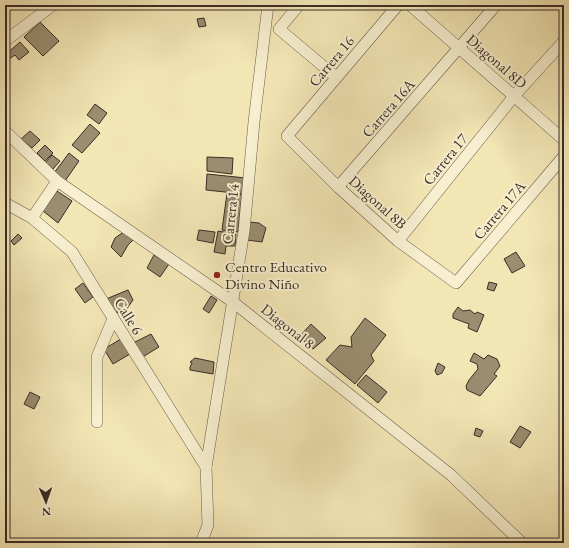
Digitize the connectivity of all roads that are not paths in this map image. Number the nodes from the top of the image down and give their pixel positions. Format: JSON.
{"nodes":[{"id":1,"x":53,"y":5,"type":"edge"},
{"id":2,"x":268,"y":5,"type":"edge"},
{"id":3,"x":299,"y":5,"type":"edge"},
{"id":4,"x":398,"y":5,"type":"edge"},
{"id":5,"x":410,"y":5,"type":"edge"},
{"id":6,"x":496,"y":5,"type":"edge"},
{"id":7,"x":5,"y":41,"type":"edge"},
{"id":8,"x":564,"y":42,"type":"edge"},
{"id":9,"x":460,"y":48,"type":"junction"},
{"id":10,"x":336,"y":77,"type":"junction"},
{"id":11,"x":514,"y":95,"type":"junction"},
{"id":12,"x":5,"y":131,"type":"edge"},
{"id":13,"x":287,"y":136,"type":"joint"},
{"id":14,"x":564,"y":140,"type":"edge"},
{"id":15,"x":564,"y":156,"type":"edge"},
{"id":16,"x":57,"y":181,"type":"junction"},
{"id":17,"x":338,"y":187,"type":"junction"},
{"id":18,"x":5,"y":203,"type":"edge"},
{"id":19,"x":32,"y":218,"type":"junction"},
{"id":20,"x":398,"y":241,"type":"junction"},
{"id":21,"x":456,"y":283,"type":"joint"},
{"id":22,"x":233,"y":302,"type":"junction"},
{"id":23,"x":114,"y":319,"type":"junction"},
{"id":24,"x":97,"y":422,"type":"dead end"},
{"id":25,"x":206,"y":467,"type":"junction"},
{"id":26,"x":200,"y":543,"type":"edge"},
{"id":27,"x":522,"y":543,"type":"edge"}],
"edges":[{"from":1,"to":7,"type":"street"},
{"from":2,"to":22,"type":"street","name":"Carrera 14"},
{"from":3,"to":10,"type":"street"},
{"from":4,"to":10,"type":"street","name":"Carrera 16"},
{"from":5,"to":9,"type":"street","name":"Diagonal 8D"},
{"from":6,"to":9,"type":"street","name":"Carrera 16A"},
{"from":8,"to":11,"type":"street","name":"Carrera 17"},
{"from":9,"to":11,"type":"street","name":"Diagonal 8D"},
{"from":9,"to":17,"type":"street","name":"Carrera 16A"},
{"from":10,"to":13,"type":"street","name":"Carrera 16"},
{"from":11,"to":14,"type":"street","name":"Diagonal 8D"},
{"from":11,"to":20,"type":"street","name":"Carrera 17"},
{"from":12,"to":16,"type":"street","name":"Diagonal 8"},
{"from":13,"to":17,"type":"street","name":"Diagonal 8B"},
{"from":15,"to":21,"type":"street","name":"Carrera 17A"},
{"from":16,"to":19,"type":"street"},
{"from":16,"to":22,"type":"street","name":"Diagonal 8"},
{"from":17,"to":20,"type":"street","name":"Diagonal 8B"},
{"from":18,"to":19,"type":"street","name":"Calle 6"},
{"from":19,"to":23,"type":"street","name":"Calle 6"},
{"from":20,"to":21,"type":"street","name":"Diagonal 8B"},
{"from":22,"to":25,"type":"street","name":"Carrera 14"},
{"from":22,"to":27,"type":"street","name":"Diagonal 8"},
{"from":23,"to":24,"type":"street"},
{"from":23,"to":25,"type":"street","name":"Calle 6"},
{"from":25,"to":26,"type":"street","name":"Carrera 14"}]}
